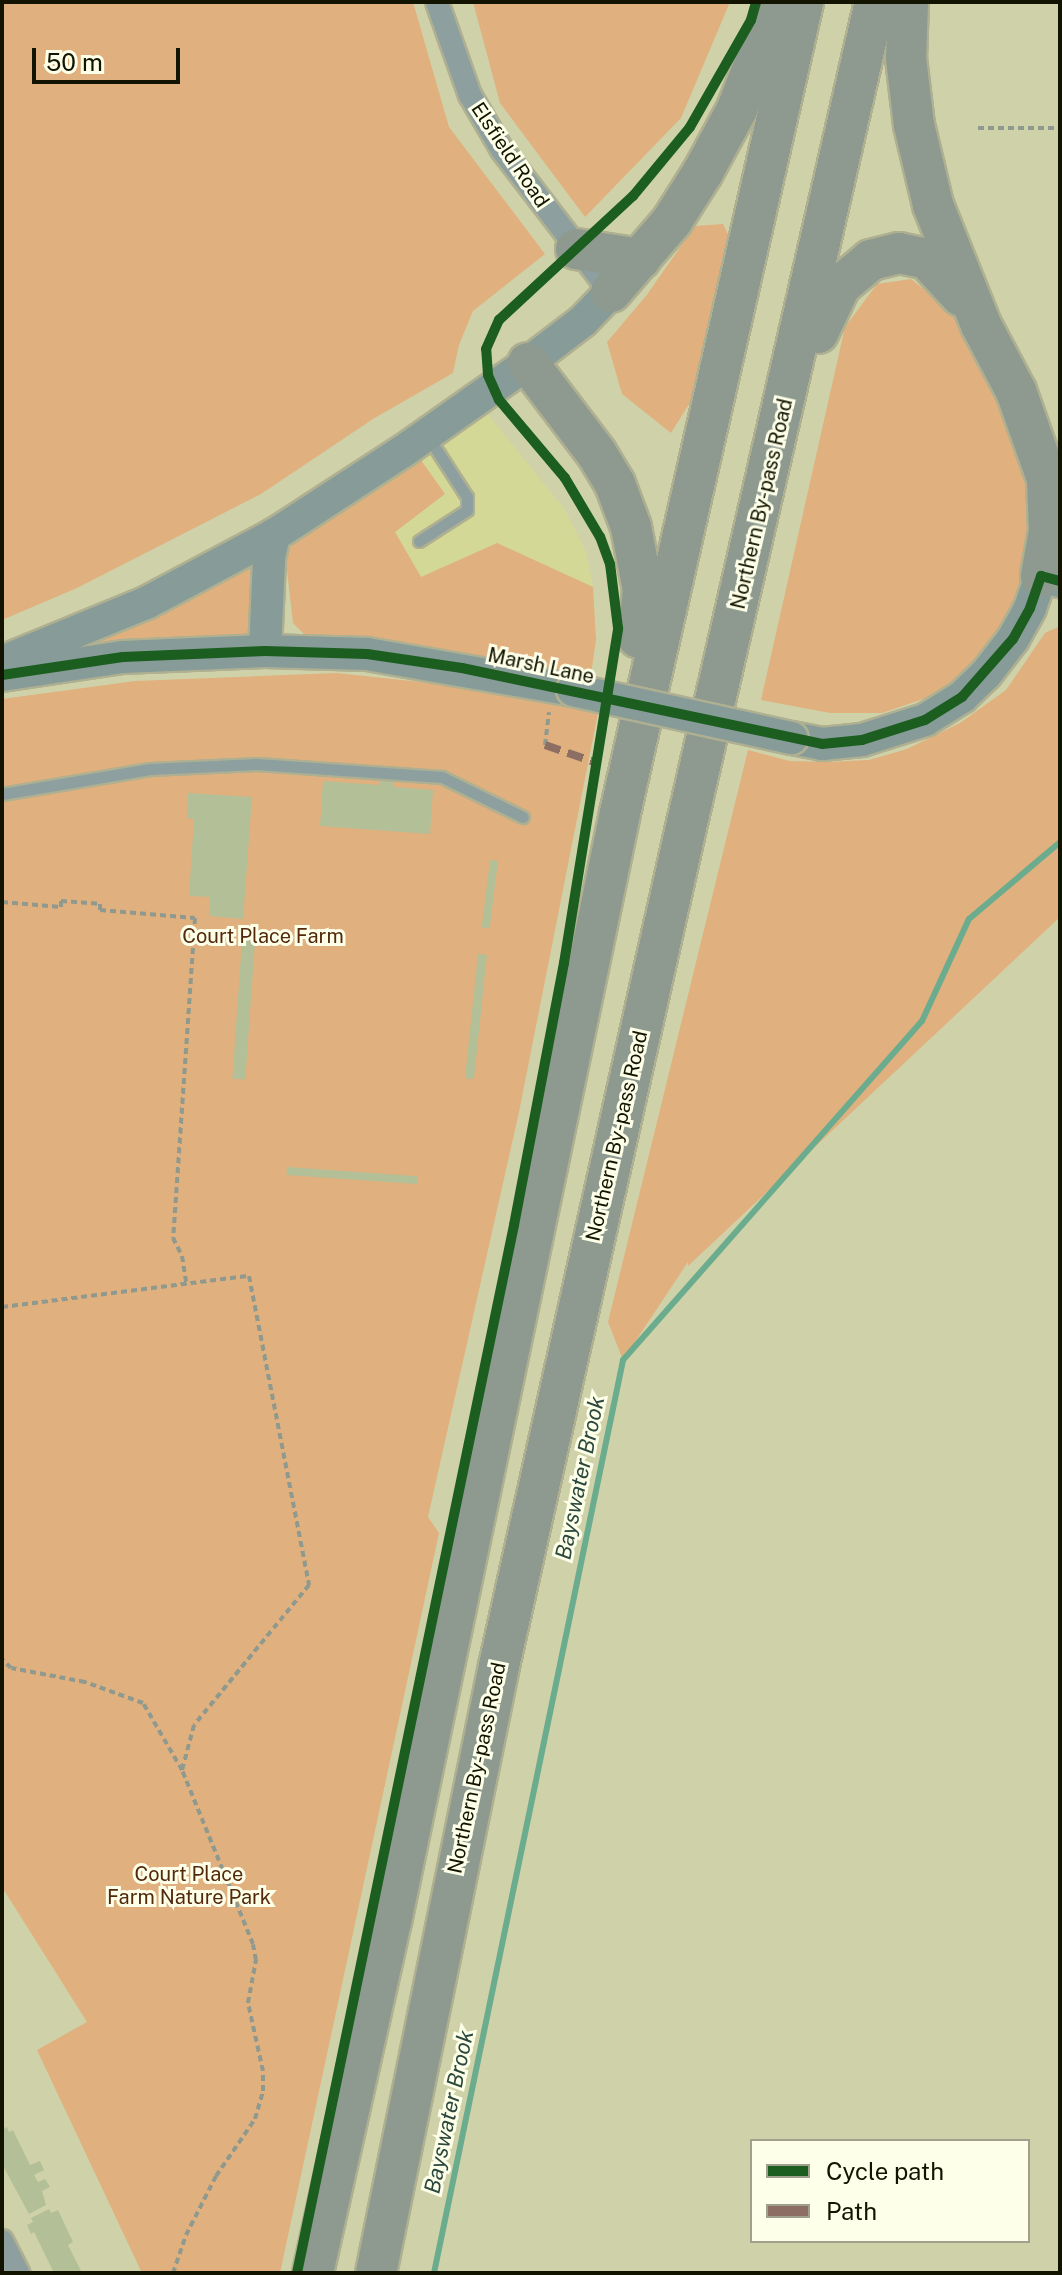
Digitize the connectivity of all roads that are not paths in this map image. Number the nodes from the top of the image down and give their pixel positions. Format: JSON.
{"nodes":[{"id":1,"x":437,"y":2,"type":"edge"},
{"id":2,"x":778,"y":2,"type":"edge"},
{"id":3,"x":803,"y":2,"type":"edge"},
{"id":4,"x":875,"y":2,"type":"edge"},
{"id":5,"x":908,"y":2,"type":"edge"},
{"id":6,"x":576,"y":249,"type":"junction"},
{"id":7,"x":640,"y":259,"type":"junction"},
{"id":8,"x":611,"y":292,"type":"junction"},
{"id":9,"x":981,"y":325,"type":"junction"},
{"id":10,"x":528,"y":363,"type":"junction"},
{"id":11,"x":427,"y":435,"type":"junction"},
{"id":12,"x":773,"y":460,"type":"junction"},
{"id":13,"x":274,"y":535,"type":"junction"},
{"id":14,"x":419,"y":541,"type":"dead end"},
{"id":15,"x":1050,"y":578,"type":"edge"},
{"id":16,"x":265,"y":651,"type":"junction"},
{"id":17,"x":2,"y":662,"type":"edge"},
{"id":18,"x":2,"y":675,"type":"edge"},
{"id":19,"x":2,"y":794,"type":"edge"},
{"id":20,"x":620,"y":813,"type":"junction"},
{"id":21,"x":523,"y":817,"type":"dead end"},
{"id":22,"x":2,"y":2241,"type":"edge"},
{"id":23,"x":18,"y":2273,"type":"edge"},
{"id":24,"x":313,"y":2273,"type":"edge"},
{"id":25,"x":376,"y":2273,"type":"edge"}],
"edges":[{"from":1,"to":6,"type":"street","name":"Elsfield Road"},
{"from":2,"to":7,"type":"highway"},
{"from":3,"to":20,"type":"highway"},
{"from":4,"to":12,"type":"highway","name":"Northern By-pass Road"},
{"from":5,"to":9,"type":"highway"},
{"from":6,"to":7,"type":"highway"},
{"from":6,"to":8,"type":"street","name":"Elsfield Road"},
{"from":7,"to":8,"type":"highway"},
{"from":8,"to":10,"type":"main road"},
{"from":9,"to":12,"type":"highway"},
{"from":9,"to":15,"type":"highway"},
{"from":10,"to":11,"type":"main road"},
{"from":10,"to":20,"type":"highway"},
{"from":11,"to":13,"type":"main road"},
{"from":11,"to":14,"type":"lane"},
{"from":12,"to":25,"type":"highway","name":"Northern By-pass Road"},
{"from":13,"to":16,"type":"main road"},
{"from":13,"to":17,"type":"main road"},
{"from":15,"to":16,"type":"main road","name":"Marsh Lane","bridge":true},
{"from":16,"to":18,"type":"main road","name":"Marsh Lane"},
{"from":19,"to":21,"type":"lane"},
{"from":20,"to":24,"type":"highway"},
{"from":22,"to":23,"type":"street"}]}
